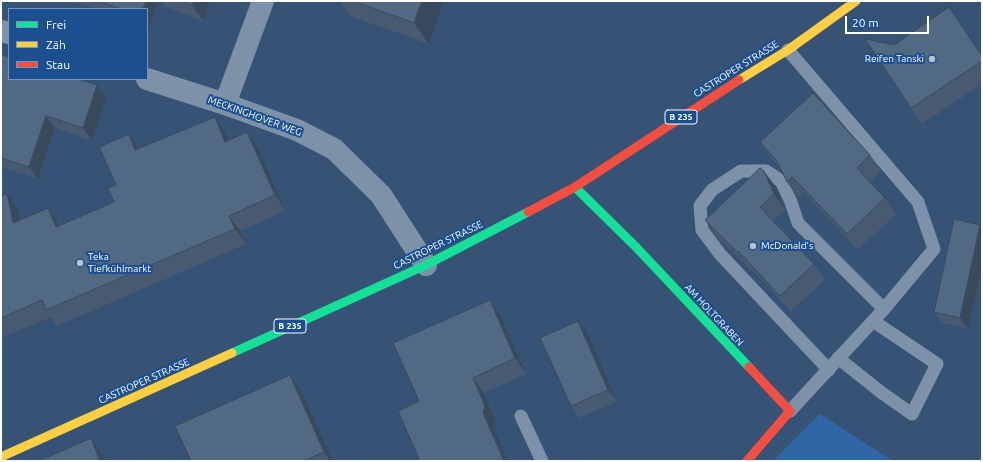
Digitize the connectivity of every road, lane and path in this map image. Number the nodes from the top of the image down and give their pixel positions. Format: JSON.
{"nodes":[{"id":1,"x":263,"y":1,"type":"edge"},
{"id":2,"x":856,"y":1,"type":"edge"},
{"id":3,"x":788,"y":50,"type":"junction"},
{"id":4,"x":148,"y":79,"type":"edge"},
{"id":5,"x":225,"y":104,"type":"junction"},
{"id":6,"x":575,"y":187,"type":"junction"},
{"id":7,"x":426,"y":265,"type":"junction"},
{"id":8,"x":884,"y":309,"type":"junction"},
{"id":9,"x":873,"y":320,"type":"junction"},
{"id":10,"x":838,"y":358,"type":"junction"},
{"id":11,"x":829,"y":370,"type":"junction"},
{"id":12,"x":790,"y":411,"type":"junction"},
{"id":13,"x":521,"y":416,"type":"dead end"},
{"id":14,"x":1,"y":457,"type":"edge"},
{"id":15,"x":542,"y":461,"type":"edge"},
{"id":16,"x":747,"y":461,"type":"edge"}],
"edges":[{"from":1,"to":5,"type":"street"},
{"from":2,"to":3,"type":"main road","name":"CASTROPER STRASSE","number":"B 235"},
{"from":3,"to":6,"type":"main road","name":"CASTROPER STRASSE","number":"B 235"},
{"from":3,"to":8,"type":"lane"},
{"from":4,"to":5,"type":"street","name":"MECKINGHOVER WEG"},
{"from":5,"to":7,"type":"street","name":"MECKINGHOVER WEG"},
{"from":6,"to":7,"type":"main road","name":"CASTROPER STRASSE","number":"B 235"},
{"from":6,"to":12,"type":"main road","name":"AM HOLTGRABEN"},
{"from":7,"to":14,"type":"main road","name":"CASTROPER STRASSE","number":"B 235"},
{"from":8,"to":9,"type":"lane"},
{"from":8,"to":11,"type":"lane"},
{"from":9,"to":10,"type":"lane"},
{"from":9,"to":10,"type":"lane"},
{"from":10,"to":11,"type":"lane"},
{"from":11,"to":12,"type":"lane"},
{"from":12,"to":16,"type":"main road"},
{"from":13,"to":15,"type":"lane"}]}
